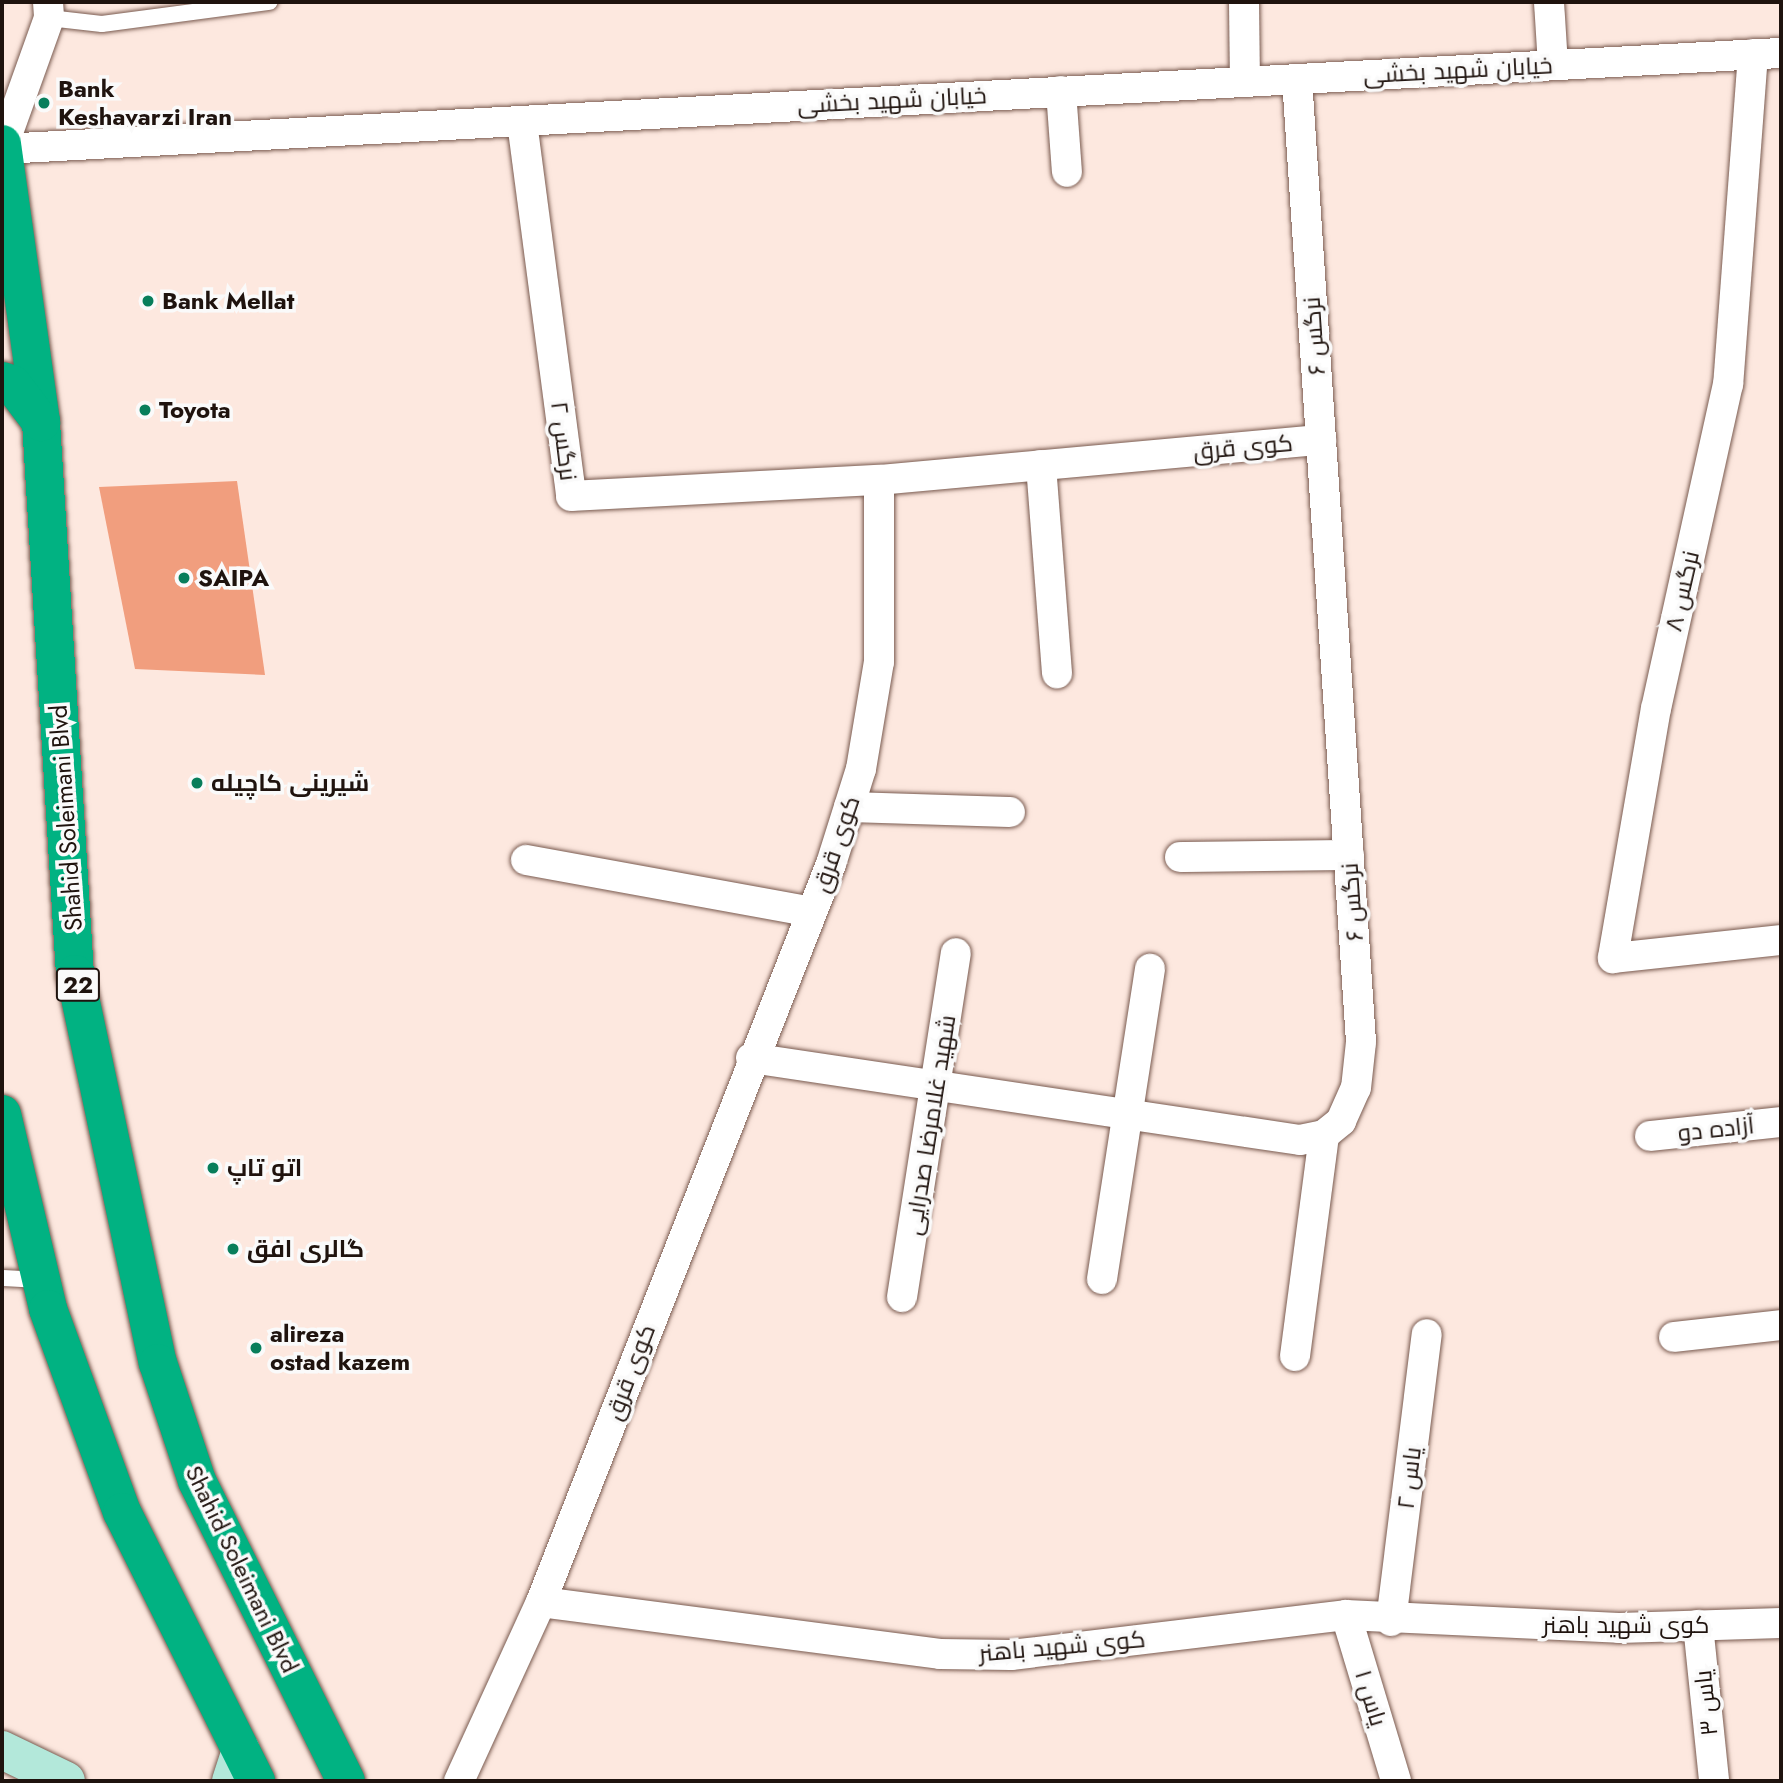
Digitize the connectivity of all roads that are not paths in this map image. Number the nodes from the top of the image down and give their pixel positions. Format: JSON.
{"nodes":[{"id":1,"x":270,"y":2,"type":"edge"},
{"id":2,"x":1244,"y":2,"type":"edge"},
{"id":3,"x":1549,"y":2,"type":"edge"},
{"id":4,"x":48,"y":10,"type":"edge"},
{"id":5,"x":1767,"y":54,"type":"edge"},
{"id":6,"x":1553,"y":65,"type":"junction"},
{"id":7,"x":1297,"y":79,"type":"junction"},
{"id":8,"x":1245,"y":80,"type":"junction"},
{"id":9,"x":1061,"y":91,"type":"junction"},
{"id":10,"x":522,"y":122,"type":"junction"},
{"id":11,"x":2,"y":144,"type":"edge"},
{"id":12,"x":2,"y":149,"type":"edge"},
{"id":13,"x":1067,"y":172,"type":"dead end"},
{"id":14,"x":2,"y":381,"type":"edge"},
{"id":15,"x":41,"y":422,"type":"junction"},
{"id":16,"x":1321,"y":440,"type":"junction"},
{"id":17,"x":1041,"y":466,"type":"junction"},
{"id":18,"x":878,"y":480,"type":"junction"},
{"id":19,"x":1057,"y":673,"type":"dead end"},
{"id":20,"x":849,"y":807,"type":"junction"},
{"id":21,"x":1010,"y":812,"type":"dead end"},
{"id":22,"x":1349,"y":855,"type":"junction"},
{"id":23,"x":1180,"y":857,"type":"dead end"},
{"id":24,"x":526,"y":860,"type":"dead end"},
{"id":25,"x":811,"y":912,"type":"junction"},
{"id":26,"x":1781,"y":940,"type":"edge"},
{"id":27,"x":956,"y":953,"type":"dead end"},
{"id":28,"x":1150,"y":969,"type":"dead end"},
{"id":29,"x":751,"y":1058,"type":"junction"},
{"id":30,"x":939,"y":1087,"type":"junction"},
{"id":31,"x":2,"y":1114,"type":"edge"},
{"id":32,"x":1125,"y":1114,"type":"junction"},
{"id":33,"x":1781,"y":1122,"type":"edge"},
{"id":34,"x":1324,"y":1135,"type":"junction"},
{"id":35,"x":1650,"y":1136,"type":"dead end"},
{"id":36,"x":2,"y":1278,"type":"edge"},
{"id":37,"x":1102,"y":1279,"type":"dead end"},
{"id":38,"x":41,"y":1280,"type":"junction"},
{"id":39,"x":902,"y":1297,"type":"dead end"},
{"id":40,"x":1781,"y":1325,"type":"edge"},
{"id":41,"x":1427,"y":1334,"type":"dead end"},
{"id":42,"x":1674,"y":1337,"type":"dead end"},
{"id":43,"x":1295,"y":1356,"type":"dead end"},
{"id":44,"x":541,"y":1602,"type":"junction"},
{"id":45,"x":1346,"y":1615,"type":"junction"},
{"id":46,"x":1391,"y":1621,"type":"junction"},
{"id":47,"x":1781,"y":1623,"type":"edge"},
{"id":48,"x":1698,"y":1625,"type":"junction"},
{"id":49,"x":2,"y":1750,"type":"edge"},
{"id":50,"x":243,"y":1771,"type":"edge"},
{"id":51,"x":66,"y":1781,"type":"edge"},
{"id":52,"x":346,"y":1781,"type":"edge"},
{"id":53,"x":459,"y":1781,"type":"edge"},
{"id":54,"x":1396,"y":1781,"type":"edge"},
{"id":55,"x":1714,"y":1781,"type":"edge"}],
"edges":[{"from":1,"to":4,"type":"lane"},
{"from":2,"to":8,"type":"street"},
{"from":3,"to":6,"type":"street"},
{"from":4,"to":12,"type":"street"},
{"from":5,"to":6,"type":"street","name":"خیابان شهید بخشی"},
{"from":5,"to":26,"type":"street","name":"نرگس ۸"},
{"from":6,"to":7,"type":"street","name":"خیابان شهید بخشی"},
{"from":7,"to":8,"type":"street","name":"خیابان شهید بخشی"},
{"from":7,"to":16,"type":"street","name":"نرگس ۶"},
{"from":8,"to":9,"type":"street","name":"خیابان شهید بخشی"},
{"from":9,"to":10,"type":"street","name":"خیابان شهید بخشی"},
{"from":9,"to":13,"type":"street"},
{"from":10,"to":12,"type":"street","name":"خیابان شهید بخشی"},
{"from":10,"to":18,"type":"street","name":"نرگس ۲"},
{"from":11,"to":12,"type":"highway","name":"Shahid Soleimani Blvd","number":"22"},
{"from":12,"to":15,"type":"highway","name":"Shahid Soleimani Blvd","number":"22"},
{"from":14,"to":15,"type":"highway"},
{"from":15,"to":52,"type":"highway","name":"Shahid Soleimani Blvd","number":"22"},
{"from":16,"to":17,"type":"street","name":"کوی قرق"},
{"from":16,"to":22,"type":"street","name":"نرگس ۶"},
{"from":17,"to":18,"type":"street","name":"کوی قرق"},
{"from":17,"to":19,"type":"street"},
{"from":18,"to":20,"type":"street","name":"کوی قرق"},
{"from":20,"to":21,"type":"street"},
{"from":20,"to":25,"type":"street","name":"کوی قرق"},
{"from":22,"to":23,"type":"street"},
{"from":22,"to":34,"type":"street","name":"نرگس ۶"},
{"from":24,"to":25,"type":"street"},
{"from":25,"to":29,"type":"street","name":"کوی قرق"},
{"from":27,"to":30,"type":"street","name":"شهید غلامرضا صدرایی"},
{"from":28,"to":32,"type":"street"},
{"from":29,"to":30,"type":"street"},
{"from":29,"to":44,"type":"street","name":"کوی قرق"},
{"from":30,"to":32,"type":"street"},
{"from":30,"to":39,"type":"street","name":"شهید غلامرضا صدرایی"},
{"from":31,"to":38,"type":"highway"},
{"from":32,"to":34,"type":"street"},
{"from":32,"to":37,"type":"street"},
{"from":33,"to":35,"type":"street","name":"آزاده دو"},
{"from":34,"to":43,"type":"street"},
{"from":36,"to":38,"type":"lane"},
{"from":38,"to":50,"type":"highway"},
{"from":40,"to":42,"type":"street"},
{"from":41,"to":46,"type":"street","name":"یاس ۲"},
{"from":44,"to":45,"type":"street","name":"کوی شهید باهنر"},
{"from":44,"to":53,"type":"street"},
{"from":45,"to":46,"type":"street","name":"کوی شهید باهنر"},
{"from":45,"to":54,"type":"street","name":"یاس ۱"},
{"from":46,"to":48,"type":"street","name":"کوی شهید باهنر"},
{"from":47,"to":48,"type":"street","name":"کوی شهید باهنر"},
{"from":48,"to":55,"type":"street","name":"یاس ۳"},
{"from":49,"to":51,"type":"main road"}]}
